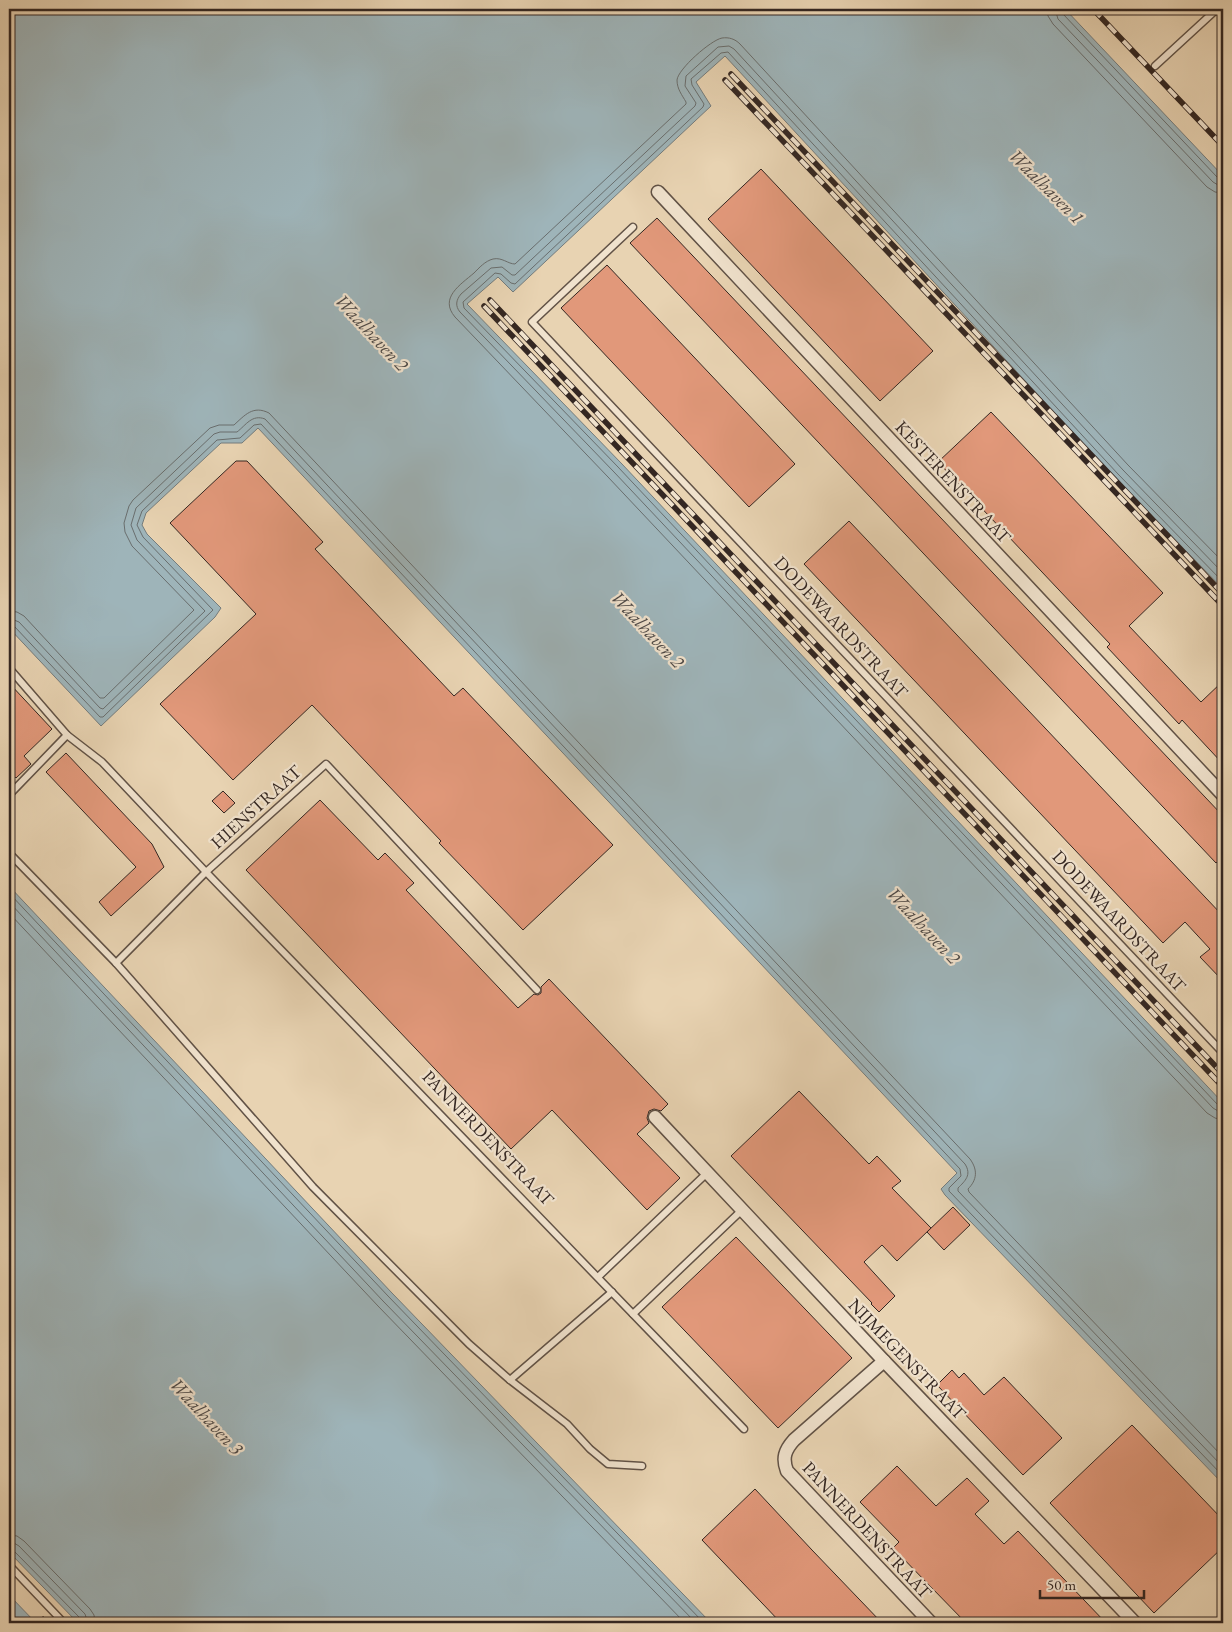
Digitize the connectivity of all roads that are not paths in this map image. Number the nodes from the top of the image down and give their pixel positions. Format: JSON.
{"nodes":[{"id":1,"x":1217,"y":9,"type":"edge"},
{"id":2,"x":1155,"y":66,"type":"dead end"},
{"id":3,"x":658,"y":192,"type":"dead end"},
{"id":4,"x":632,"y":226,"type":"dead end"},
{"id":5,"x":9,"y":668,"type":"edge"},
{"id":6,"x":67,"y":735,"type":"junction"},
{"id":7,"x":9,"y":795,"type":"edge"},
{"id":8,"x":1223,"y":795,"type":"edge"},
{"id":9,"x":9,"y":853,"type":"edge"},
{"id":10,"x":206,"y":872,"type":"junction"},
{"id":11,"x":116,"y":963,"type":"junction"},
{"id":12,"x":537,"y":990,"type":"dead end"},
{"id":13,"x":1223,"y":1053,"type":"edge"},
{"id":14,"x":655,"y":1117,"type":"dead end"},
{"id":15,"x":707,"y":1173,"type":"junction"},
{"id":16,"x":742,"y":1210,"type":"junction"},
{"id":17,"x":598,"y":1278,"type":"junction"},
{"id":18,"x":612,"y":1292,"type":"junction"},
{"id":19,"x":634,"y":1314,"type":"junction"},
{"id":20,"x":884,"y":1361,"type":"junction"},
{"id":21,"x":510,"y":1380,"type":"junction"},
{"id":22,"x":744,"y":1429,"type":"dead end"},
{"id":23,"x":642,"y":1466,"type":"dead end"},
{"id":24,"x":9,"y":1565,"type":"edge"},
{"id":25,"x":64,"y":1623,"type":"edge"},
{"id":26,"x":931,"y":1623,"type":"edge"},
{"id":27,"x":1135,"y":1623,"type":"edge"}],
"edges":[{"from":1,"to":2,"type":"lane"},
{"from":3,"to":8,"type":"street","name":"KESTERENSTRAAT"},
{"from":4,"to":13,"type":"lane","name":"DODEWAARDSTRAAT"},
{"from":5,"to":6,"type":"lane","name":"PANNERDENSTRAAT"},
{"from":6,"to":7,"type":"lane"},
{"from":6,"to":10,"type":"lane","name":"PANNERDENSTRAAT"},
{"from":9,"to":11,"type":"lane"},
{"from":10,"to":11,"type":"lane","name":"HIENSTRAAT"},
{"from":10,"to":12,"type":"lane","name":"HIENSTRAAT"},
{"from":10,"to":17,"type":"lane","name":"PANNERDENSTRAAT"},
{"from":11,"to":21,"type":"lane"},
{"from":14,"to":15,"type":"street","name":"NIJMEGENSTRAAT"},
{"from":15,"to":16,"type":"street","name":"NIJMEGENSTRAAT"},
{"from":15,"to":17,"type":"lane"},
{"from":16,"to":19,"type":"lane"},
{"from":16,"to":20,"type":"street","name":"NIJMEGENSTRAAT"},
{"from":17,"to":18,"type":"lane","name":"PANNERDENSTRAAT"},
{"from":18,"to":19,"type":"lane","name":"PANNERDENSTRAAT"},
{"from":18,"to":21,"type":"lane"},
{"from":19,"to":22,"type":"lane","name":"PANNERDENSTRAAT"},
{"from":20,"to":26,"type":"street","name":"PANNERDENSTRAAT"},
{"from":20,"to":27,"type":"street","name":"NIJMEGENSTRAAT"},
{"from":21,"to":23,"type":"lane"},
{"from":24,"to":25,"type":"lane"}]}
